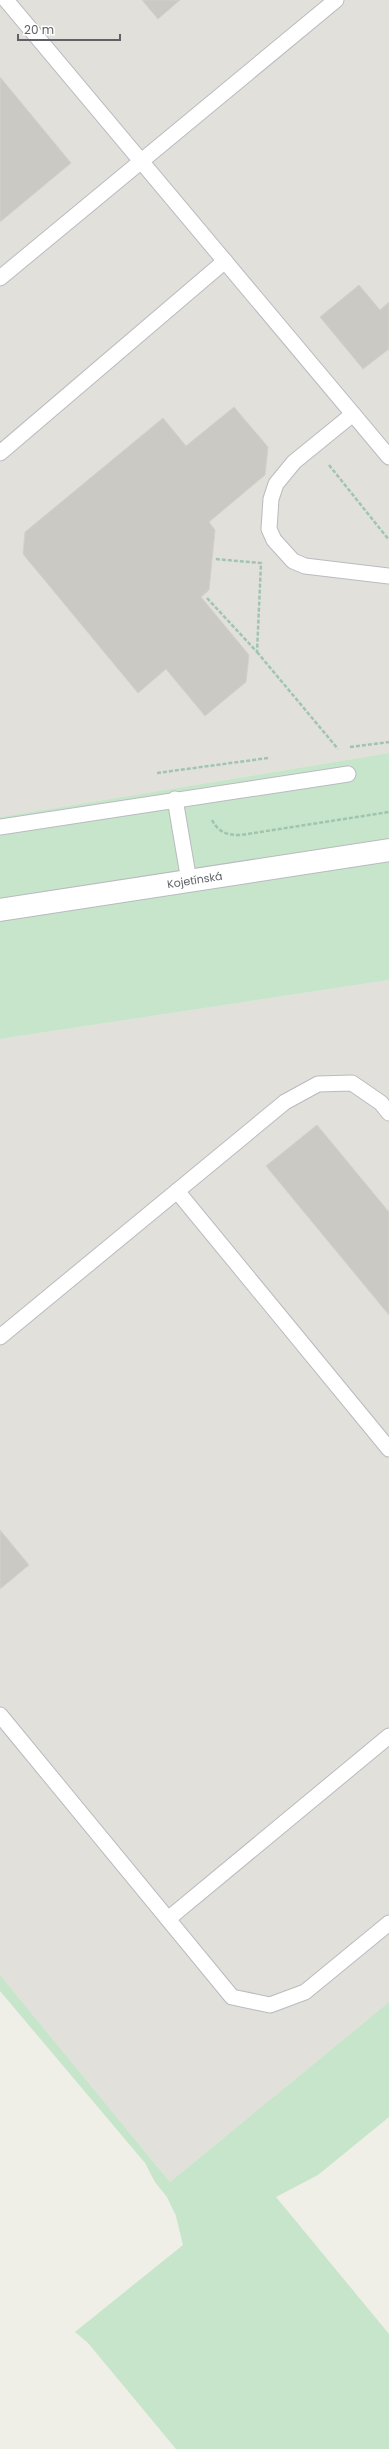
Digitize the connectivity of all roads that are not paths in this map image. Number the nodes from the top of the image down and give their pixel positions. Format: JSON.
{"nodes":[{"id":1,"x":6,"y":0,"type":"edge"},
{"id":2,"x":336,"y":0,"type":"edge"},
{"id":3,"x":141,"y":161,"type":"junction"},
{"id":4,"x":225,"y":262,"type":"junction"},
{"id":5,"x":0,"y":278,"type":"edge"},
{"id":6,"x":353,"y":414,"type":"junction"},
{"id":7,"x":0,"y":453,"type":"edge"},
{"id":8,"x":389,"y":457,"type":"edge"},
{"id":9,"x":389,"y":576,"type":"edge"},
{"id":10,"x":348,"y":774,"type":"dead end"},
{"id":11,"x":175,"y":799,"type":"junction"},
{"id":12,"x":0,"y":827,"type":"edge"},
{"id":13,"x":389,"y":850,"type":"edge"},
{"id":14,"x":190,"y":881,"type":"junction"},
{"id":15,"x":0,"y":910,"type":"edge"},
{"id":16,"x":389,"y":1112,"type":"edge"},
{"id":17,"x":177,"y":1191,"type":"junction"},
{"id":18,"x":0,"y":1337,"type":"edge"},
{"id":19,"x":389,"y":1449,"type":"edge"},
{"id":20,"x":0,"y":1715,"type":"edge"},
{"id":21,"x":389,"y":1736,"type":"edge"},
{"id":22,"x":168,"y":1919,"type":"junction"},
{"id":23,"x":389,"y":1923,"type":"edge"}],
"edges":[{"from":1,"to":3,"type":"lane"},
{"from":2,"to":3,"type":"lane"},
{"from":3,"to":4,"type":"lane"},
{"from":3,"to":5,"type":"lane"},
{"from":4,"to":6,"type":"lane"},
{"from":4,"to":7,"type":"lane"},
{"from":6,"to":8,"type":"lane"},
{"from":6,"to":9,"type":"lane"},
{"from":10,"to":11,"type":"lane"},
{"from":11,"to":12,"type":"lane"},
{"from":11,"to":14,"type":"lane"},
{"from":13,"to":14,"type":"main road","name":"Kojetínská"},
{"from":14,"to":15,"type":"main road","name":"Kojetínská"},
{"from":16,"to":17,"type":"lane"},
{"from":17,"to":18,"type":"lane"},
{"from":17,"to":19,"type":"lane"},
{"from":20,"to":22,"type":"lane"},
{"from":21,"to":22,"type":"lane"},
{"from":22,"to":23,"type":"lane"}]}
